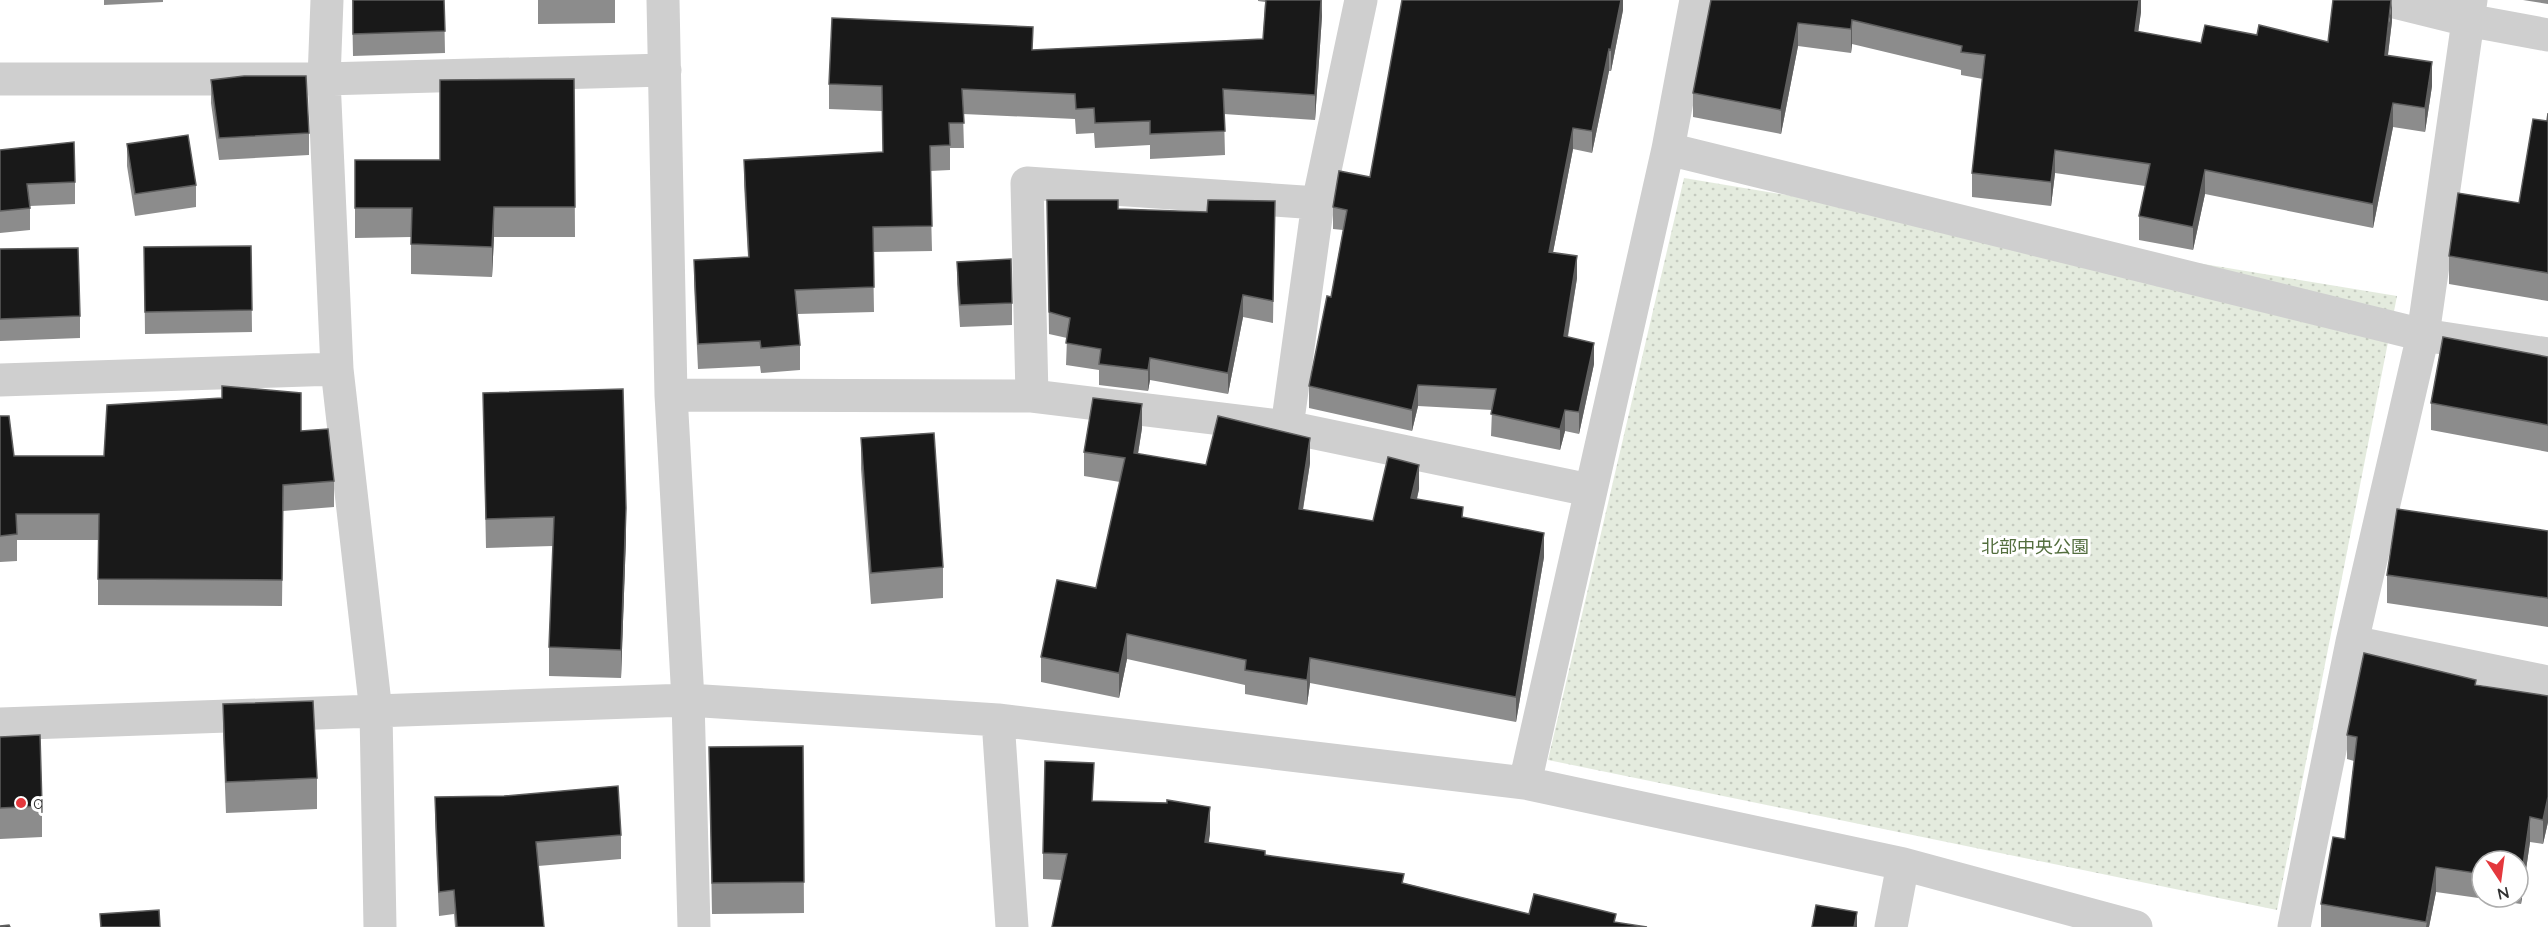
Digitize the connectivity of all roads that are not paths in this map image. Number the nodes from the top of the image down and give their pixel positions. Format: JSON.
{"nodes":[{"id":1,"x":327,"y":0,"type":"edge"},
{"id":2,"x":663,"y":0,"type":"edge"},
{"id":3,"x":1361,"y":0,"type":"edge"},
{"id":4,"x":1696,"y":0,"type":"edge"},
{"id":5,"x":2386,"y":0,"type":"edge"},
{"id":6,"x":2469,"y":10,"type":"edge"},
{"id":7,"x":2548,"y":35,"type":"edge"},
{"id":8,"x":665,"y":70,"type":"junction"},
{"id":9,"x":0,"y":79,"type":"edge"},
{"id":10,"x":324,"y":79,"type":"junction"},
{"id":11,"x":1668,"y":149,"type":"junction"},
{"id":12,"x":1318,"y":203,"type":"junction"},
{"id":13,"x":2423,"y":335,"type":"junction"},
{"id":14,"x":2548,"y":354,"type":"edge"},
{"id":15,"x":337,"y":369,"type":"junction"},
{"id":16,"x":0,"y":380,"type":"edge"},
{"id":17,"x":671,"y":395,"type":"junction"},
{"id":18,"x":1032,"y":396,"type":"junction"},
{"id":19,"x":1287,"y":427,"type":"junction"},
{"id":20,"x":1589,"y":490,"type":"junction"},
{"id":21,"x":2352,"y":642,"type":"junction"},
{"id":22,"x":2548,"y":682,"type":"edge"},
{"id":23,"x":688,"y":700,"type":"junction"},
{"id":24,"x":376,"y":712,"type":"junction"},
{"id":25,"x":998,"y":720,"type":"junction"},
{"id":26,"x":0,"y":724,"type":"edge"},
{"id":27,"x":1525,"y":783,"type":"junction"},
{"id":28,"x":1903,"y":864,"type":"junction"},
{"id":29,"x":380,"y":927,"type":"edge"},
{"id":30,"x":694,"y":927,"type":"edge"},
{"id":31,"x":1012,"y":927,"type":"edge"},
{"id":32,"x":1891,"y":927,"type":"edge"},
{"id":33,"x":2136,"y":927,"type":"edge"},
{"id":34,"x":2294,"y":927,"type":"edge"}],
"edges":[{"from":1,"to":10,"type":"street"},
{"from":2,"to":8,"type":"street"},
{"from":3,"to":12,"type":"street"},
{"from":4,"to":11,"type":"street"},
{"from":5,"to":6,"type":"street"},
{"from":6,"to":7,"type":"street"},
{"from":6,"to":13,"type":"street"},
{"from":8,"to":10,"type":"street"},
{"from":8,"to":17,"type":"street"},
{"from":9,"to":10,"type":"street"},
{"from":10,"to":15,"type":"street"},
{"from":11,"to":13,"type":"street"},
{"from":11,"to":20,"type":"street"},
{"from":12,"to":18,"type":"street"},
{"from":12,"to":19,"type":"street"},
{"from":13,"to":14,"type":"street"},
{"from":13,"to":21,"type":"street"},
{"from":15,"to":16,"type":"street"},
{"from":15,"to":24,"type":"street"},
{"from":17,"to":18,"type":"street"},
{"from":17,"to":23,"type":"street"},
{"from":18,"to":19,"type":"street"},
{"from":19,"to":20,"type":"street"},
{"from":20,"to":27,"type":"street"},
{"from":21,"to":22,"type":"street"},
{"from":21,"to":34,"type":"street"},
{"from":23,"to":24,"type":"street"},
{"from":23,"to":25,"type":"street"},
{"from":23,"to":30,"type":"street"},
{"from":24,"to":26,"type":"street"},
{"from":24,"to":29,"type":"street"},
{"from":25,"to":27,"type":"street"},
{"from":25,"to":31,"type":"street"},
{"from":27,"to":28,"type":"street"},
{"from":28,"to":32,"type":"street"},
{"from":28,"to":33,"type":"street"}]}
